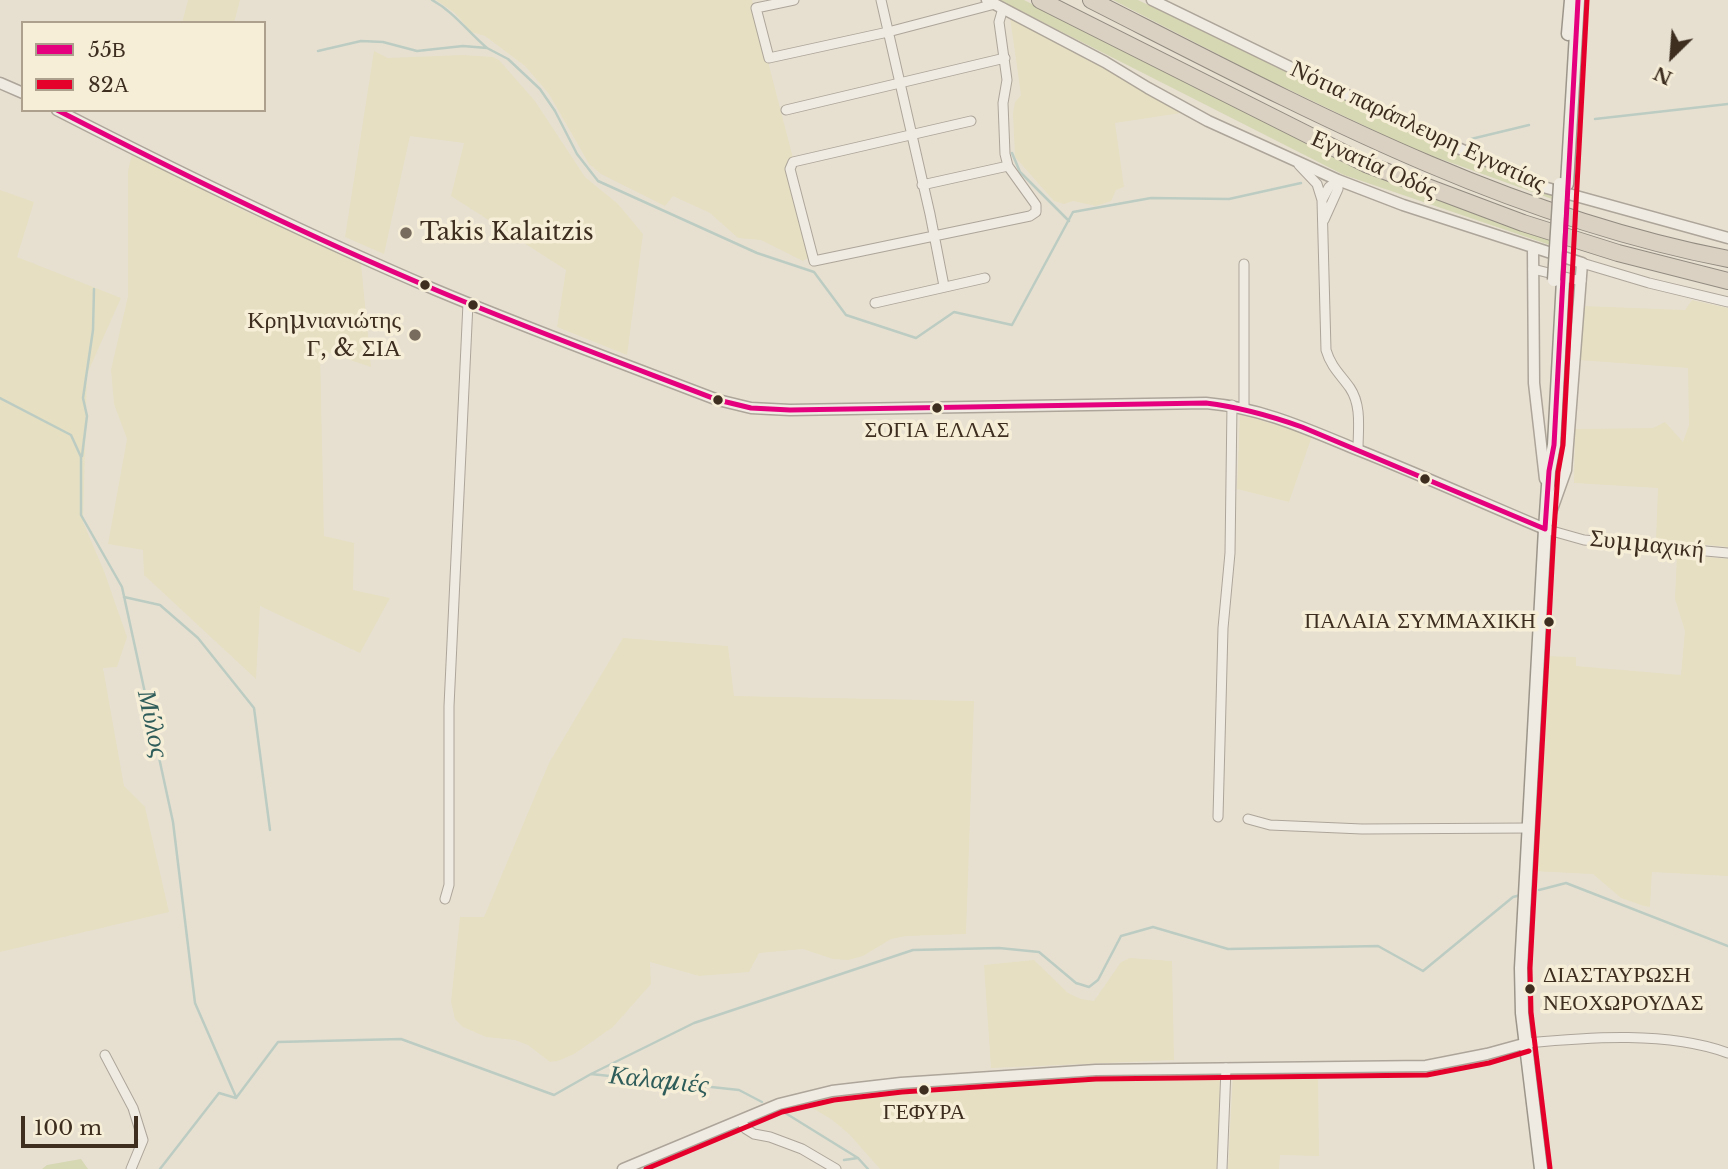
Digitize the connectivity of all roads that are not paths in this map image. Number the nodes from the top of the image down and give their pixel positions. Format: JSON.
{"nodes":[{"id":1,"x":794,"y":0,"type":"edge"},
{"id":2,"x":881,"y":0,"type":"edge"},
{"id":3,"x":1040,"y":0,"type":"edge"},
{"id":4,"x":1091,"y":0,"type":"edge"},
{"id":5,"x":1571,"y":0,"type":"edge"},
{"id":6,"x":1578,"y":0,"type":"edge"},
{"id":7,"x":1155,"y":1,"type":"edge"},
{"id":8,"x":995,"y":4,"type":"edge"},
{"id":9,"x":888,"y":32,"type":"junction"},
{"id":10,"x":1005,"y":58,"type":"junction"},
{"id":11,"x":0,"y":83,"type":"edge"},
{"id":12,"x":900,"y":83,"type":"junction"},
{"id":13,"x":21,"y":92,"type":"edge"},
{"id":14,"x":786,"y":110,"type":"dead end"},
{"id":15,"x":61,"y":112,"type":"edge"},
{"id":16,"x":971,"y":121,"type":"dead end"},
{"id":17,"x":912,"y":136,"type":"junction"},
{"id":18,"x":1293,"y":160,"type":"junction"},
{"id":19,"x":1008,"y":166,"type":"junction"},
{"id":20,"x":1338,"y":180,"type":"junction"},
{"id":21,"x":1564,"y":184,"type":"junction"},
{"id":22,"x":922,"y":185,"type":"junction"},
{"id":23,"x":1322,"y":200,"type":"junction"},
{"id":24,"x":1324,"y":219,"type":"junction"},
{"id":25,"x":935,"y":237,"type":"junction"},
{"id":26,"x":1728,"y":238,"type":"edge"},
{"id":27,"x":1533,"y":248,"type":"junction"},
{"id":28,"x":1728,"y":260,"type":"edge"},
{"id":29,"x":1582,"y":263,"type":"junction"},
{"id":30,"x":1244,"y":264,"type":"dead end"},
{"id":31,"x":1533,"y":269,"type":"junction"},
{"id":32,"x":985,"y":278,"type":"dead end"},
{"id":33,"x":1581,"y":281,"type":"junction"},
{"id":34,"x":1728,"y":281,"type":"edge"},
{"id":35,"x":944,"y":286,"type":"junction"},
{"id":36,"x":1728,"y":302,"type":"edge"},
{"id":37,"x":468,"y":303,"type":"junction"},
{"id":38,"x":875,"y":303,"type":"dead end"},
{"id":39,"x":1232,"y":405,"type":"junction"},
{"id":40,"x":1244,"y":407,"type":"junction"},
{"id":41,"x":1359,"y":450,"type":"junction"},
{"id":42,"x":1547,"y":499,"type":"junction"},
{"id":43,"x":1545,"y":529,"type":"junction"},
{"id":44,"x":1728,"y":553,"type":"edge"},
{"id":45,"x":1218,"y":817,"type":"dead end"},
{"id":46,"x":1248,"y":819,"type":"dead end"},
{"id":47,"x":1530,"y":828,"type":"junction"},
{"id":48,"x":445,"y":899,"type":"dead end"},
{"id":49,"x":1527,"y":1043,"type":"junction"},
{"id":50,"x":1728,"y":1053,"type":"edge"},
{"id":51,"x":105,"y":1055,"type":"dead end"},
{"id":52,"x":1226,"y":1068,"type":"junction"},
{"id":53,"x":741,"y":1121,"type":"junction"},
{"id":54,"x":131,"y":1169,"type":"edge"},
{"id":55,"x":623,"y":1169,"type":"edge"},
{"id":56,"x":836,"y":1169,"type":"edge"},
{"id":57,"x":1222,"y":1169,"type":"edge"},
{"id":58,"x":1541,"y":1169,"type":"edge"}],
"edges":[{"from":1,"to":9,"type":"street"},
{"from":2,"to":9,"type":"street"},
{"from":3,"to":34,"type":"highway","name":"Εγνατία Οδός"},
{"from":4,"to":28,"type":"highway","name":"Εγνατία Οδός"},
{"from":5,"to":21,"type":"main road"},
{"from":6,"to":21,"type":"main road"},
{"from":7,"to":26,"type":"street","name":"Νότια παράπλευρη Εγνατίας"},
{"from":8,"to":9,"type":"street"},
{"from":8,"to":10,"type":"street"},
{"from":8,"to":18,"type":"street"},
{"from":9,"to":12,"type":"street"},
{"from":10,"to":12,"type":"street"},
{"from":10,"to":19,"type":"street"},
{"from":11,"to":13,"type":"street"},
{"from":12,"to":14,"type":"street"},
{"from":12,"to":17,"type":"street"},
{"from":15,"to":37,"type":"street","name":"Συμμαχική"},
{"from":16,"to":17,"type":"street"},
{"from":17,"to":22,"type":"street"},
{"from":17,"to":25,"type":"street"},
{"from":18,"to":20,"type":"street"},
{"from":18,"to":23,"type":"street"},
{"from":19,"to":22,"type":"street"},
{"from":19,"to":25,"type":"street"},
{"from":20,"to":23,"type":"street"},
{"from":20,"to":24,"type":"street"},
{"from":20,"to":27,"type":"street"},
{"from":21,"to":42,"type":"main road"},
{"from":22,"to":25,"type":"street"},
{"from":23,"to":24,"type":"street"},
{"from":24,"to":41,"type":"street"},
{"from":25,"to":35,"type":"street"},
{"from":27,"to":29,"type":"street"},
{"from":27,"to":31,"type":"street"},
{"from":29,"to":33,"type":"street"},
{"from":29,"to":36,"type":"street"},
{"from":30,"to":40,"type":"street"},
{"from":31,"to":33,"type":"street"},
{"from":31,"to":42,"type":"street"},
{"from":32,"to":35,"type":"street"},
{"from":33,"to":43,"type":"street"},
{"from":35,"to":38,"type":"street"},
{"from":37,"to":39,"type":"street","name":"Συμμαχική"},
{"from":37,"to":48,"type":"street"},
{"from":39,"to":40,"type":"street","name":"Συμμαχική"},
{"from":39,"to":45,"type":"street"},
{"from":40,"to":41,"type":"street","name":"Συμμαχική"},
{"from":41,"to":43,"type":"street","name":"Συμμαχική"},
{"from":42,"to":43,"type":"main road"},
{"from":43,"to":44,"type":"street","name":"Συμμαχική"},
{"from":43,"to":47,"type":"main road"},
{"from":46,"to":47,"type":"street"},
{"from":47,"to":49,"type":"main road"},
{"from":49,"to":50,"type":"street"},
{"from":49,"to":52,"type":"street"},
{"from":49,"to":58,"type":"main road"},
{"from":51,"to":54,"type":"street"},
{"from":52,"to":53,"type":"street"},
{"from":52,"to":57,"type":"street"},
{"from":53,"to":55,"type":"street"},
{"from":53,"to":56,"type":"street"}]}
